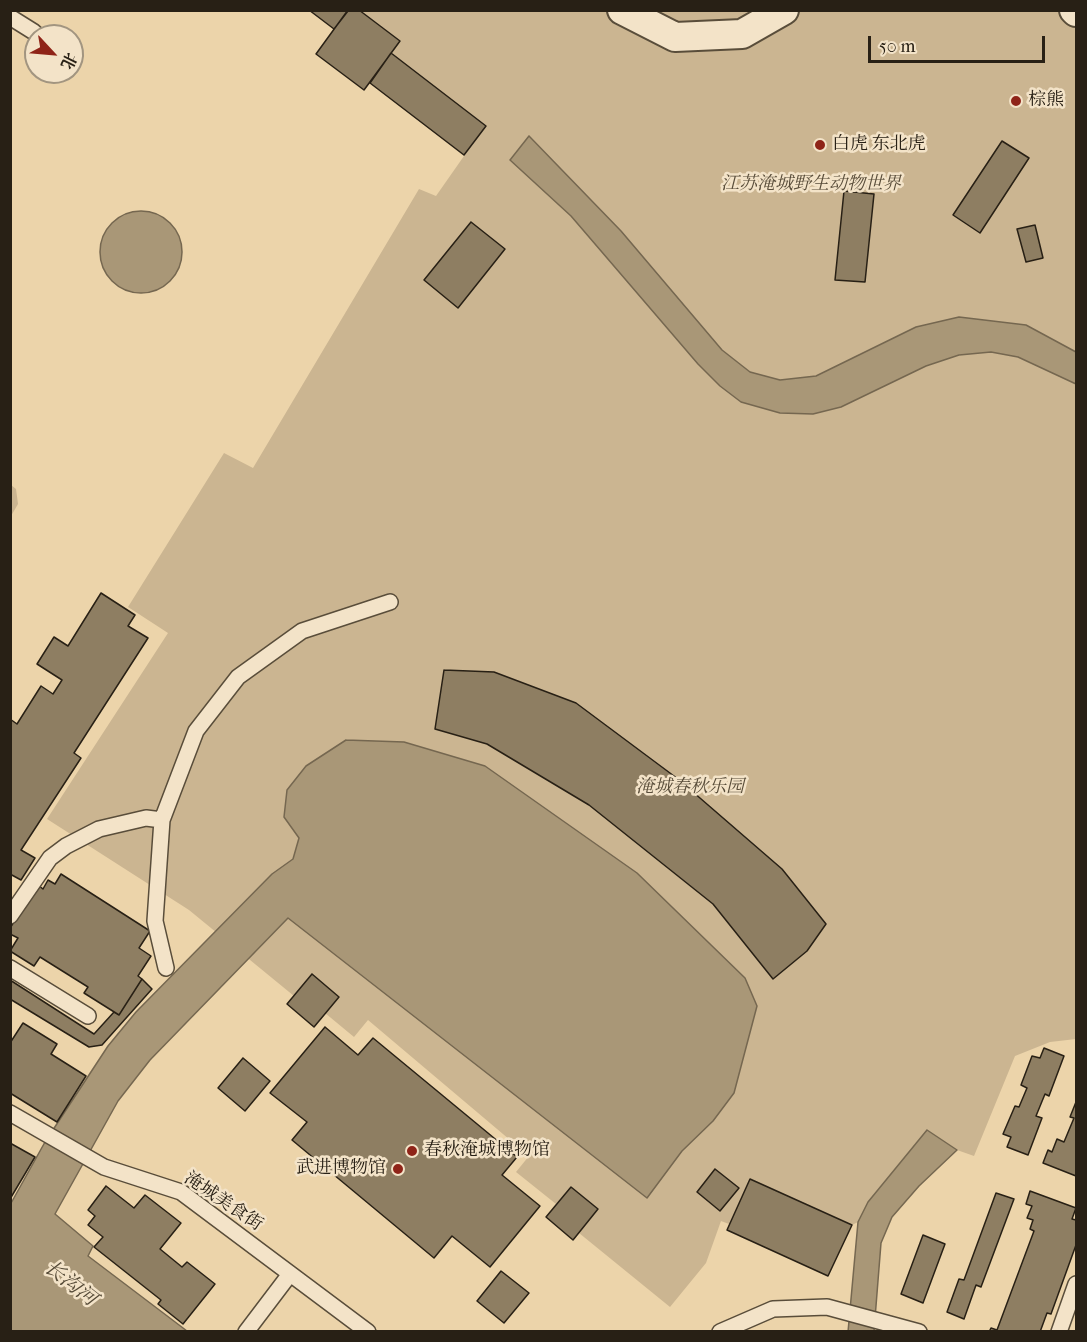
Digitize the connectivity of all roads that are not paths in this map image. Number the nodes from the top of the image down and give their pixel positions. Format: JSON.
{"nodes":[{"id":1,"x":622,"y":10,"type":"edge"},
{"id":2,"x":784,"y":10,"type":"edge"},
{"id":3,"x":10,"y":17,"type":"edge"},
{"id":4,"x":24,"y":26,"type":"edge"},
{"id":5,"x":390,"y":602,"type":"dead end"},
{"id":6,"x":162,"y":820,"type":"junction"},
{"id":7,"x":10,"y":916,"type":"edge"},
{"id":8,"x":10,"y":968,"type":"edge"},
{"id":9,"x":166,"y":968,"type":"dead end"},
{"id":10,"x":88,"y":1016,"type":"dead end"},
{"id":11,"x":10,"y":1113,"type":"edge"},
{"id":12,"x":290,"y":1274,"type":"junction"},
{"id":13,"x":1077,"y":1284,"type":"edge"},
{"id":14,"x":246,"y":1332,"type":"edge"},
{"id":15,"x":368,"y":1332,"type":"edge"},
{"id":16,"x":720,"y":1332,"type":"edge"},
{"id":17,"x":919,"y":1332,"type":"edge"},
{"id":18,"x":1059,"y":1332,"type":"edge"}],
"edges":[{"from":1,"to":2,"type":"street"},
{"from":3,"to":4,"type":"lane"},
{"from":5,"to":6,"type":"lane"},
{"from":6,"to":7,"type":"lane"},
{"from":6,"to":9,"type":"lane"},
{"from":8,"to":10,"type":"lane"},
{"from":11,"to":12,"type":"lane","name":"淹城美食街"},
{"from":12,"to":14,"type":"lane"},
{"from":12,"to":15,"type":"lane","name":"淹城美食街"},
{"from":13,"to":18,"type":"lane"},
{"from":16,"to":17,"type":"lane"}]}
